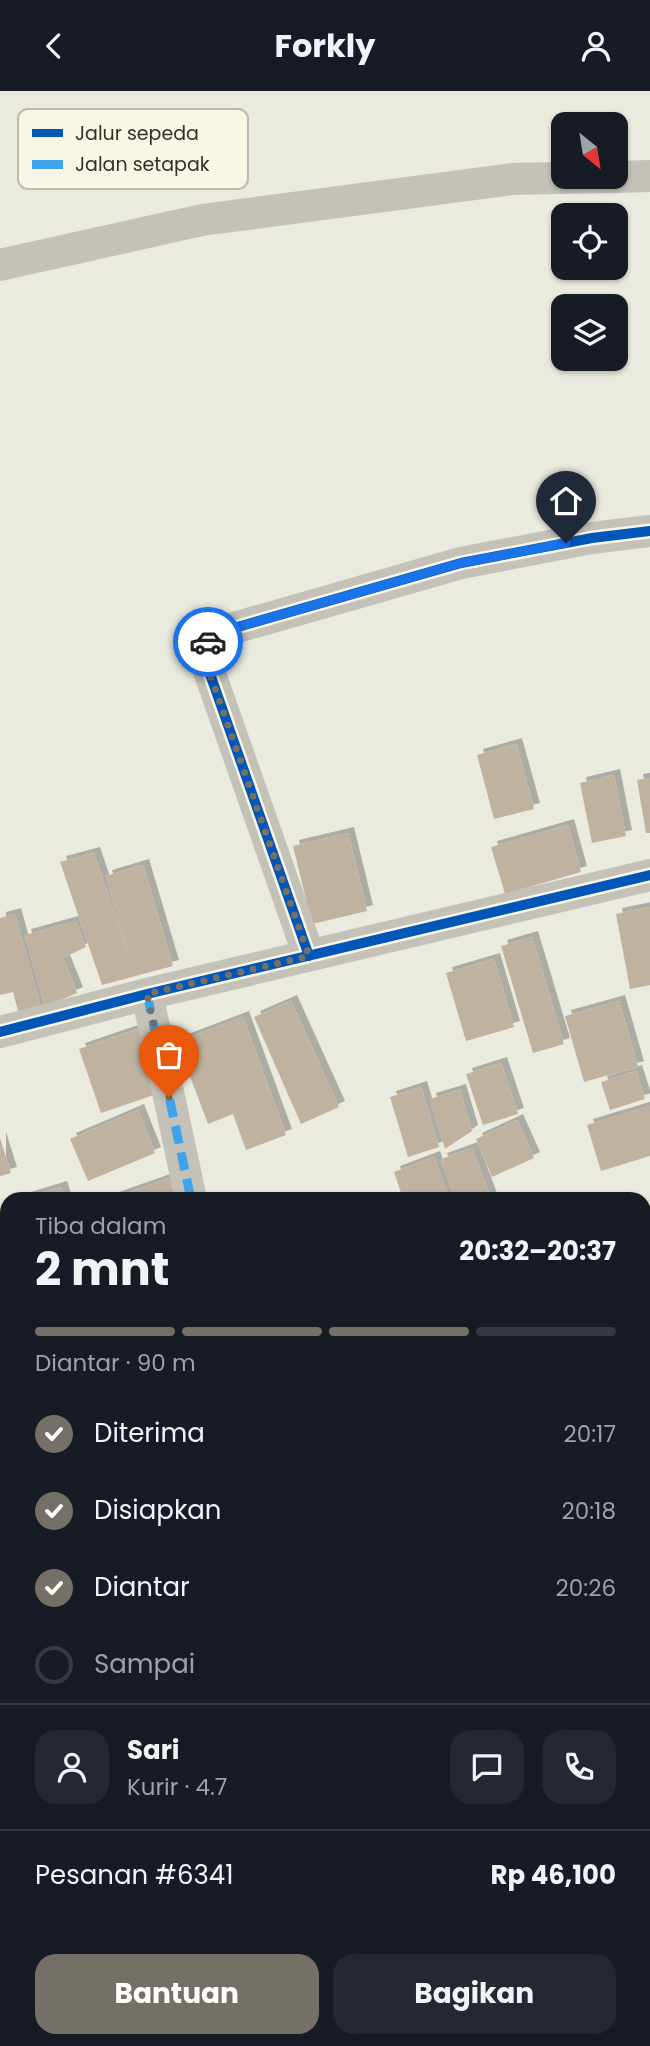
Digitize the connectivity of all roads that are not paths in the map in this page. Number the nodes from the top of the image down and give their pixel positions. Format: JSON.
{"nodes":[{"id":1,"x":650,"y":176,"type":"edge"},
{"id":2,"x":628,"y":177,"type":"edge"},
{"id":3,"x":551,"y":178,"type":"edge"},
{"id":4,"x":0,"y":265,"type":"edge"},
{"id":5,"x":650,"y":531,"type":"edge"},
{"id":6,"x":650,"y":875,"type":"edge"},
{"id":7,"x":309,"y":956,"type":"junction"},
{"id":8,"x":147,"y":994,"type":"junction"},
{"id":9,"x":0,"y":1033,"type":"edge"},
{"id":10,"x":189,"y":1192,"type":"edge"}],
"edges":[{"from":1,"to":2,"type":"street"},
{"from":3,"to":4,"type":"street"},
{"from":5,"to":7,"type":"street"},
{"from":6,"to":7,"type":"street"},
{"from":7,"to":8,"type":"street"},
{"from":8,"to":9,"type":"street"},
{"from":8,"to":10,"type":"street"}]}
